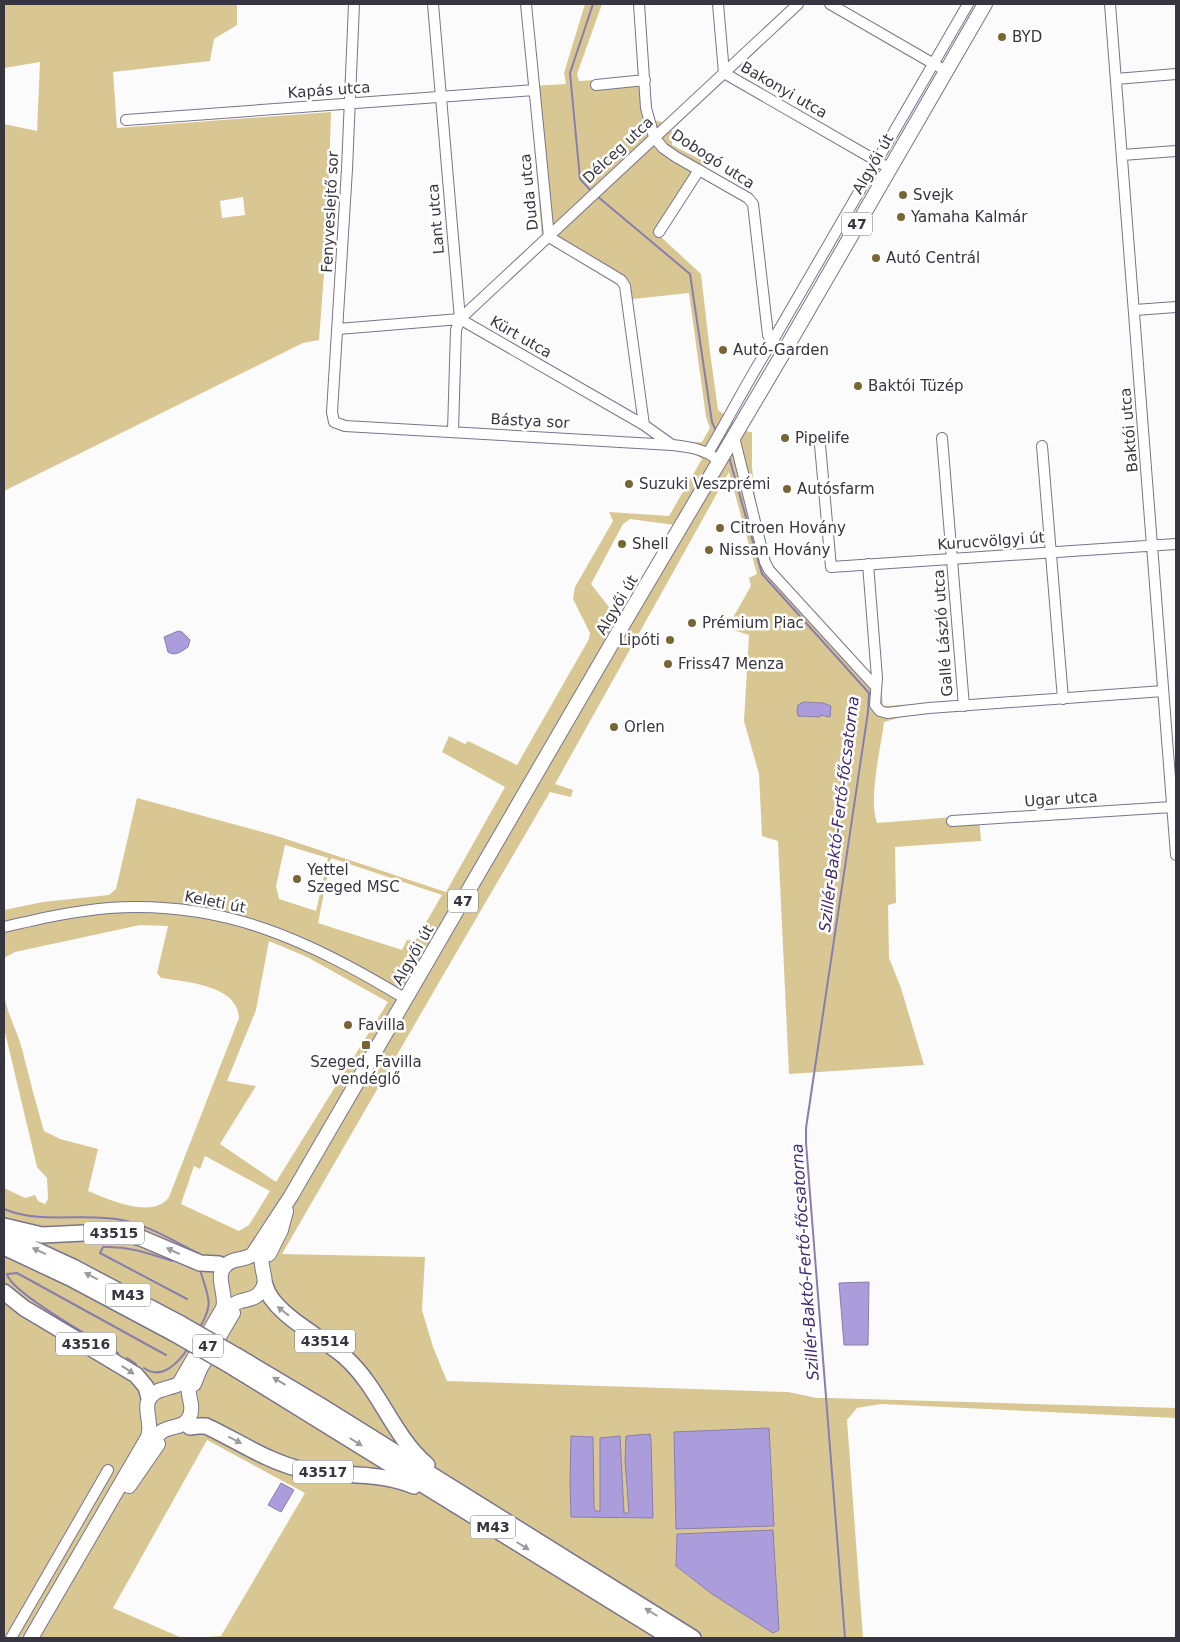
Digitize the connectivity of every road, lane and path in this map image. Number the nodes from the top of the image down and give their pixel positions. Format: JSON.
{"nodes":[{"id":1,"x":354,"y":4,"type":"edge"},
{"id":2,"x":433,"y":4,"type":"edge"},
{"id":3,"x":526,"y":4,"type":"edge"},
{"id":4,"x":639,"y":4,"type":"edge"},
{"id":5,"x":718,"y":4,"type":"edge"},
{"id":6,"x":798,"y":4,"type":"edge"},
{"id":7,"x":830,"y":4,"type":"edge"},
{"id":8,"x":968,"y":4,"type":"edge"},
{"id":9,"x":985,"y":4,"type":"edge"},
{"id":10,"x":1110,"y":4,"type":"edge"},
{"id":11,"x":933,"y":63,"type":"junction"},
{"id":12,"x":946,"y":71,"type":"junction"},
{"id":13,"x":724,"y":72,"type":"junction"},
{"id":14,"x":1176,"y":74,"type":"edge"},
{"id":15,"x":1116,"y":79,"type":"junction"},
{"id":16,"x":645,"y":80,"type":"junction"},
{"id":17,"x":596,"y":85,"type":"dead end"},
{"id":18,"x":534,"y":90,"type":"junction"},
{"id":19,"x":440,"y":97,"type":"junction"},
{"id":20,"x":351,"y":103,"type":"junction"},
{"id":21,"x":126,"y":120,"type":"dead end"},
{"id":22,"x":654,"y":137,"type":"junction"},
{"id":23,"x":1176,"y":151,"type":"edge"},
{"id":24,"x":1122,"y":155,"type":"junction"},
{"id":25,"x":883,"y":164,"type":"junction"},
{"id":26,"x":698,"y":170,"type":"junction"},
{"id":27,"x":659,"y":232,"type":"dead end"},
{"id":28,"x":549,"y":237,"type":"junction"},
{"id":29,"x":1176,"y":307,"type":"edge"},
{"id":30,"x":1135,"y":310,"type":"junction"},
{"id":31,"x":460,"y":319,"type":"junction"},
{"id":32,"x":767,"y":325,"type":"junction"},
{"id":33,"x":781,"y":327,"type":"junction"},
{"id":34,"x":338,"y":329,"type":"junction"},
{"id":35,"x":772,"y":342,"type":"junction"},
{"id":36,"x":785,"y":350,"type":"junction"},
{"id":37,"x":334,"y":422,"type":"joint"},
{"id":38,"x":645,"y":426,"type":"junction"},
{"id":39,"x":453,"y":431,"type":"junction"},
{"id":40,"x":729,"y":437,"type":"junction"},
{"id":41,"x":942,"y":438,"type":"dead end"},
{"id":42,"x":646,"y":443,"type":"junction"},
{"id":43,"x":820,"y":444,"type":"dead end"},
{"id":44,"x":672,"y":445,"type":"junction"},
{"id":45,"x":1042,"y":446,"type":"dead end"},
{"id":46,"x":708,"y":453,"type":"junction"},
{"id":47,"x":721,"y":460,"type":"junction"},
{"id":48,"x":1176,"y":544,"type":"edge"},
{"id":49,"x":1153,"y":546,"type":"junction"},
{"id":50,"x":1051,"y":552,"type":"junction"},
{"id":51,"x":952,"y":559,"type":"junction"},
{"id":52,"x":868,"y":564,"type":"junction"},
{"id":53,"x":876,"y":687,"type":"junction"},
{"id":54,"x":1164,"y":691,"type":"junction"},
{"id":55,"x":1063,"y":699,"type":"junction"},
{"id":56,"x":964,"y":706,"type":"junction"},
{"id":57,"x":1174,"y":781,"type":"edge"},
{"id":58,"x":1172,"y":807,"type":"junction"},
{"id":59,"x":952,"y":821,"type":"dead end"},
{"id":60,"x":1176,"y":855,"type":"edge"},
{"id":61,"x":4,"y":927,"type":"edge"},
{"id":62,"x":406,"y":999,"type":"junction"},
{"id":63,"x":291,"y":1196,"type":"junction"},
{"id":64,"x":4,"y":1226,"type":"edge"},
{"id":65,"x":4,"y":1234,"type":"edge"},
{"id":66,"x":4,"y":1247,"type":"edge"},
{"id":67,"x":256,"y":1258,"type":"junction"},
{"id":68,"x":219,"y":1264,"type":"junction"},
{"id":69,"x":266,"y":1290,"type":"junction"},
{"id":70,"x":4,"y":1292,"type":"edge"},
{"id":71,"x":178,"y":1329,"type":"junction"},
{"id":72,"x":234,"y":1361,"type":"junction"},
{"id":73,"x":148,"y":1394,"type":"junction"},
{"id":74,"x":147,"y":1424,"type":"junction"},
{"id":75,"x":190,"y":1428,"type":"junction"},
{"id":76,"x":165,"y":1433,"type":"junction"},
{"id":77,"x":108,"y":1470,"type":"dead end"},
{"id":78,"x":124,"y":1486,"type":"junction"},
{"id":79,"x":480,"y":1506,"type":"junction"},
{"id":80,"x":459,"y":1507,"type":"junction"},
{"id":81,"x":11,"y":1638,"type":"edge"},
{"id":82,"x":31,"y":1638,"type":"edge"},
{"id":83,"x":41,"y":1638,"type":"edge"},
{"id":84,"x":671,"y":1638,"type":"edge"},
{"id":85,"x":693,"y":1638,"type":"edge"}],
"edges":[{"from":1,"to":20,"type":"street","name":"Fenyveslejtő sor"},
{"from":2,"to":19,"type":"street","name":"Lant utca"},
{"from":3,"to":18,"type":"street","name":"Duda utca"},
{"from":4,"to":16,"type":"street","name":"Dobogó utca"},
{"from":5,"to":13,"type":"street","name":"Bakonyi utca"},
{"from":6,"to":13,"type":"street","name":"Délceg utca"},
{"from":7,"to":11,"type":"street"},
{"from":8,"to":11,"type":"street","name":"Algyői út"},
{"from":9,"to":12,"type":"main road","name":"Algyői út","number":"47"},
{"from":10,"to":15,"type":"street","name":"Baktói utca"},
{"from":11,"to":12,"type":"street"},
{"from":11,"to":25,"type":"street","name":"Algyői út"},
{"from":12,"to":25,"type":"main road","name":"Algyői út","number":"47"},
{"from":13,"to":22,"type":"street","name":"Délceg utca"},
{"from":13,"to":25,"type":"street","name":"Bakonyi utca"},
{"from":14,"to":15,"type":"street"},
{"from":15,"to":24,"type":"street","name":"Baktói utca"},
{"from":16,"to":17,"type":"street"},
{"from":16,"to":22,"type":"street","name":"Dobogó utca"},
{"from":18,"to":19,"type":"street","name":"Kapás utca"},
{"from":18,"to":28,"type":"street","name":"Duda utca"},
{"from":19,"to":20,"type":"street","name":"Kapás utca"},
{"from":19,"to":31,"type":"street","name":"Lant utca"},
{"from":20,"to":21,"type":"street","name":"Kapás utca"},
{"from":20,"to":34,"type":"street","name":"Fenyveslejtő sor"},
{"from":22,"to":26,"type":"street","name":"Dobogó utca"},
{"from":22,"to":28,"type":"street","name":"Délceg utca"},
{"from":23,"to":24,"type":"street"},
{"from":24,"to":30,"type":"street","name":"Baktói utca"},
{"from":25,"to":33,"type":"street","name":"Algyői út"},
{"from":25,"to":36,"type":"main road","name":"Algyői út","number":"47"},
{"from":26,"to":27,"type":"street"},
{"from":26,"to":32,"type":"street","name":"Dobogó utca"},
{"from":28,"to":31,"type":"street","name":"Délceg utca"},
{"from":28,"to":38,"type":"street","name":"Duda utca"},
{"from":29,"to":30,"type":"street"},
{"from":30,"to":49,"type":"street","name":"Baktói utca"},
{"from":31,"to":34,"type":"street"},
{"from":31,"to":38,"type":"street","name":"Kürt utca"},
{"from":31,"to":39,"type":"street","name":"Lant utca"},
{"from":32,"to":33,"type":"street"},
{"from":32,"to":35,"type":"street","name":"Dobogó utca"},
{"from":33,"to":35,"type":"street","name":"Algyői út"},
{"from":34,"to":37,"type":"street","name":"Fenyveslejtő sor"},
{"from":35,"to":36,"type":"street"},
{"from":35,"to":40,"type":"street","name":"Algyői út"},
{"from":36,"to":40,"type":"main road","name":"Algyői út","number":"47"},
{"from":37,"to":39,"type":"street","name":"Bástya sor"},
{"from":38,"to":42,"type":"street","name":"Duda utca"},
{"from":38,"to":44,"type":"street","name":"Kürt utca"},
{"from":39,"to":42,"type":"street","name":"Bástya sor"},
{"from":40,"to":46,"type":"street","name":"Algyői út"},
{"from":40,"to":47,"type":"main road","name":"Algyői út","number":"47"},
{"from":40,"to":53,"type":"street"},
{"from":41,"to":51,"type":"street","name":"Gallé László utca"},
{"from":42,"to":44,"type":"street","name":"Bástya sor"},
{"from":43,"to":52,"type":"street","name":"Kurucvölgyi út"},
{"from":44,"to":46,"type":"street","name":"Bástya sor"},
{"from":45,"to":50,"type":"street"},
{"from":46,"to":47,"type":"street","name":"Bástya sor"},
{"from":47,"to":62,"type":"main road","name":"Algyői út","number":"47"},
{"from":48,"to":49,"type":"street","name":"Kurucvölgyi út"},
{"from":49,"to":50,"type":"street","name":"Kurucvölgyi út"},
{"from":49,"to":54,"type":"street","name":"Baktói utca"},
{"from":50,"to":51,"type":"street","name":"Kurucvölgyi út"},
{"from":50,"to":55,"type":"street"},
{"from":51,"to":52,"type":"street","name":"Kurucvölgyi út"},
{"from":51,"to":56,"type":"street","name":"Gallé László utca"},
{"from":52,"to":53,"type":"street"},
{"from":53,"to":56,"type":"street"},
{"from":54,"to":55,"type":"street"},
{"from":54,"to":57,"type":"street","name":"Baktói utca"},
{"from":55,"to":56,"type":"street"},
{"from":57,"to":58,"type":"street","name":"Baktói utca"},
{"from":58,"to":59,"type":"street","name":"Ugar utca"},
{"from":58,"to":60,"type":"street","name":"Baktói utca"},
{"from":61,"to":62,"type":"street","name":"Keleti út"},
{"from":62,"to":63,"type":"main road","name":"Algyői út","number":"47"},
{"from":63,"to":67,"type":"main road","number":"47"},
{"from":63,"to":67,"type":"main road","number":"47"},
{"from":68,"to":64,"type":"highway","number":"43515","one_way":true},
{"from":71,"to":65,"type":"highway","number":"M43","one_way":true},
{"from":66,"to":71,"type":"highway","number":"M43"},
{"from":67,"to":68,"type":"main road","number":"47"},
{"from":67,"to":69,"type":"main road"},
{"from":67,"to":73,"type":"main road","number":"47"},
{"from":68,"to":73,"type":"main road","number":"47"},
{"from":69,"to":75,"type":"main road","number":"47"},
{"from":69,"to":76,"type":"main road","number":"47"},
{"from":79,"to":69,"type":"highway","number":"43514","one_way":true},
{"from":70,"to":73,"type":"highway","number":"43516","one_way":true},
{"from":71,"to":72,"type":"highway","number":"M43","bridge":true},
{"from":79,"to":72,"type":"highway","number":"M43","one_way":true},
{"from":72,"to":80,"type":"highway","number":"M43","one_way":true},
{"from":73,"to":74,"type":"main road"},
{"from":74,"to":76,"type":"main road"},
{"from":74,"to":78,"type":"main road"},
{"from":75,"to":76,"type":"main road"},
{"from":75,"to":80,"type":"highway","number":"43517","one_way":true},
{"from":76,"to":78,"type":"main road"},
{"from":77,"to":81,"type":"street"},
{"from":78,"to":82,"type":"main road"},
{"from":78,"to":83,"type":"main road"},
{"from":85,"to":79,"type":"highway","number":"M43","one_way":true},
{"from":80,"to":84,"type":"highway","number":"M43","one_way":true}]}
